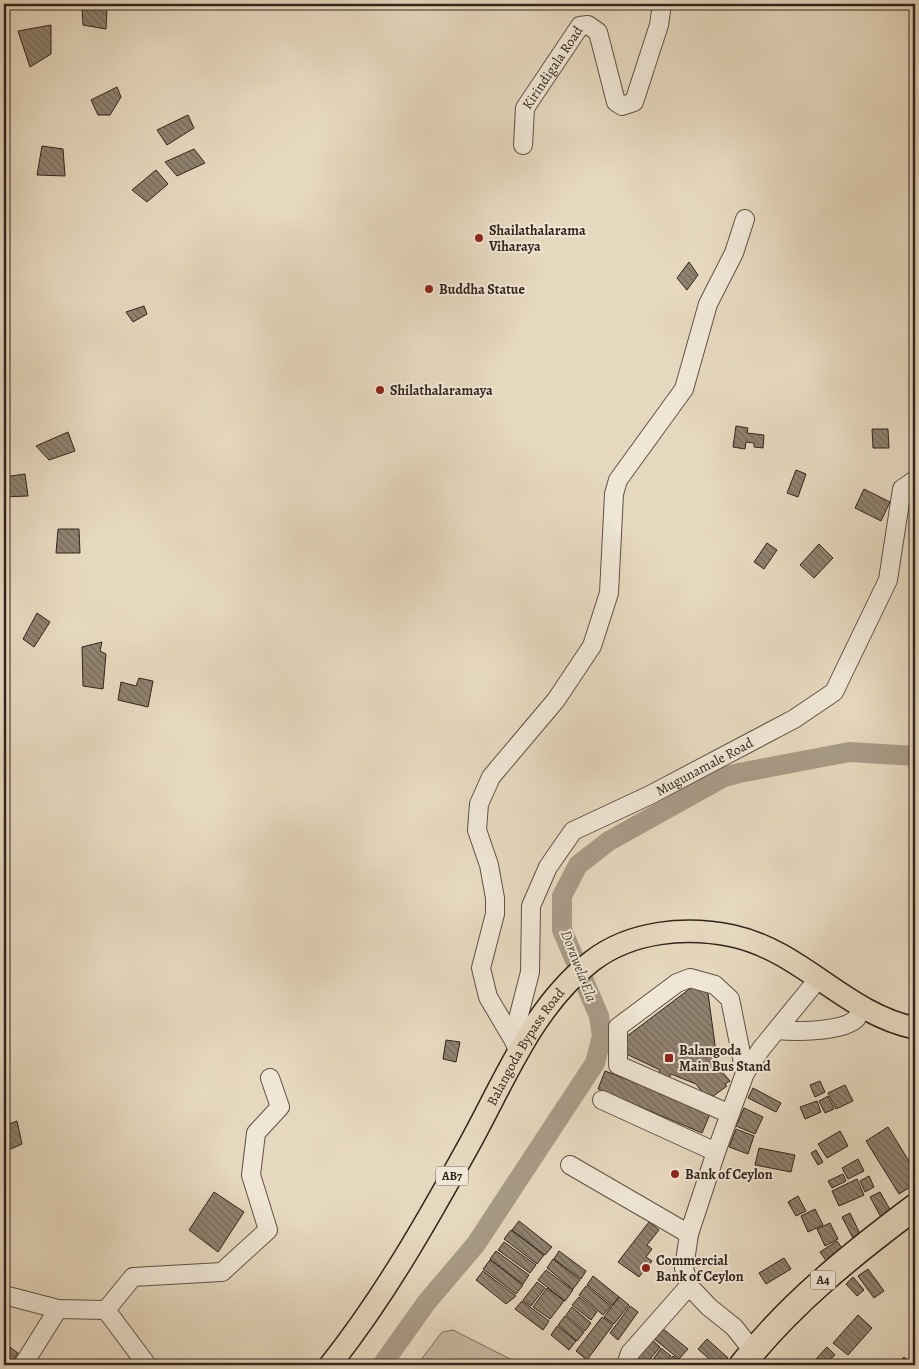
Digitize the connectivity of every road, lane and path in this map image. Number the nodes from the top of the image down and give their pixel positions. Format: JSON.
{"nodes":[{"id":1,"x":662,"y":4,"type":"edge"},
{"id":2,"x":523,"y":145,"type":"dead end"},
{"id":3,"x":745,"y":219,"type":"dead end"},
{"id":4,"x":915,"y":480,"type":"edge"},
{"id":5,"x":815,"y":983,"type":"junction"},
{"id":6,"x":572,"y":987,"type":"junction"},
{"id":7,"x":859,"y":1014,"type":"junction"},
{"id":8,"x":915,"y":1028,"type":"edge"},
{"id":9,"x":777,"y":1030,"type":"junction"},
{"id":10,"x":915,"y":1041,"type":"edge"},
{"id":11,"x":516,"y":1048,"type":"junction"},
{"id":12,"x":745,"y":1073,"type":"junction"},
{"id":13,"x":270,"y":1078,"type":"dead end"},
{"id":14,"x":602,"y":1100,"type":"dead end"},
{"id":15,"x":730,"y":1114,"type":"junction"},
{"id":16,"x":716,"y":1152,"type":"junction"},
{"id":17,"x":570,"y":1165,"type":"dead end"},
{"id":18,"x":915,"y":1207,"type":"edge"},
{"id":19,"x":689,"y":1234,"type":"junction"},
{"id":20,"x":690,"y":1286,"type":"junction"},
{"id":21,"x":4,"y":1296,"type":"edge"},
{"id":22,"x":58,"y":1310,"type":"junction"},
{"id":23,"x":106,"y":1310,"type":"junction"},
{"id":24,"x":748,"y":1358,"type":"edge"},
{"id":25,"x":23,"y":1365,"type":"edge"},
{"id":26,"x":147,"y":1365,"type":"edge"},
{"id":27,"x":330,"y":1365,"type":"edge"},
{"id":28,"x":344,"y":1365,"type":"edge"},
{"id":29,"x":626,"y":1365,"type":"edge"}],
"edges":[{"from":1,"to":2,"type":"street","name":"Kirindigala Road"},
{"from":3,"to":11,"type":"street"},
{"from":4,"to":11,"type":"street","name":"Mugunamale Road"},
{"from":5,"to":6,"type":"main road","name":"Balangoda Bypass Road","number":"AB7"},
{"from":5,"to":7,"type":"main road","name":"Balangoda Bypass Road","number":"AB7"},
{"from":5,"to":9,"type":"street"},
{"from":6,"to":11,"type":"main road","name":"Balangoda Bypass Road","number":"AB7"},
{"from":6,"to":28,"type":"main road","name":"Balangoda Bypass Road","number":"AB7"},
{"from":7,"to":8,"type":"main road","name":"Balangoda Bypass Road","number":"AB7"},
{"from":7,"to":9,"type":"street"},
{"from":7,"to":10,"type":"main road","name":"Balangoda Bypass Road","number":"AB7"},
{"from":9,"to":12,"type":"street"},
{"from":11,"to":27,"type":"main road","name":"Balangoda Bypass Road","number":"AB7"},
{"from":12,"to":15,"type":"street"},
{"from":12,"to":15,"type":"street"},
{"from":13,"to":23,"type":"street"},
{"from":14,"to":16,"type":"street"},
{"from":15,"to":16,"type":"street"},
{"from":16,"to":19,"type":"street"},
{"from":17,"to":19,"type":"street"},
{"from":18,"to":24,"type":"highway","number":"A4"},
{"from":19,"to":20,"type":"street"},
{"from":20,"to":24,"type":"street"},
{"from":20,"to":29,"type":"street"},
{"from":21,"to":22,"type":"street"},
{"from":22,"to":23,"type":"street"},
{"from":22,"to":25,"type":"street"},
{"from":23,"to":26,"type":"street"}]}
